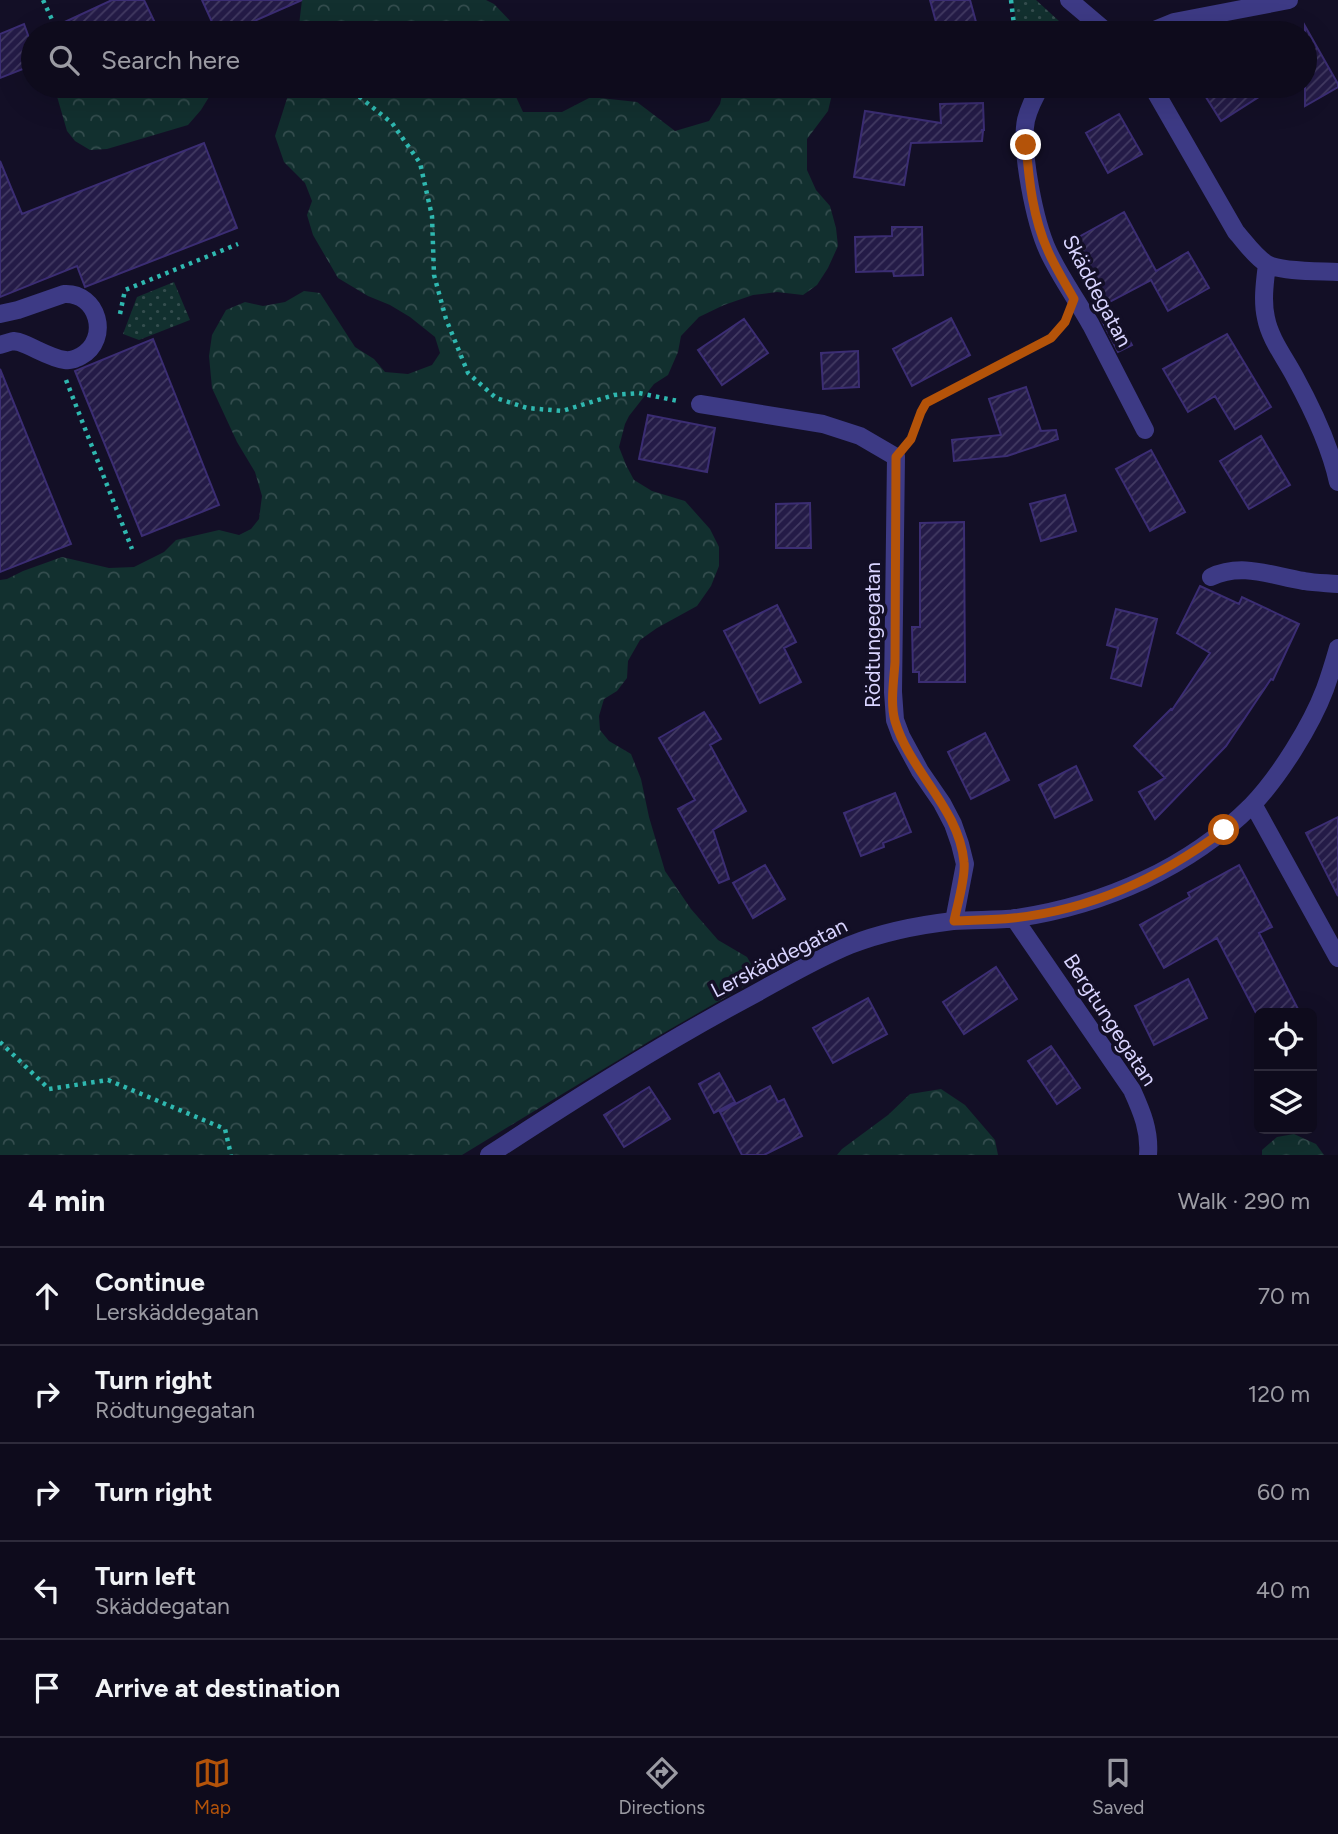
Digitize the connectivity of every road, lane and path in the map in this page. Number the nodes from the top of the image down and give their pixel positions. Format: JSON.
{"nodes":[{"id":1,"x":43,"y":0,"type":"edge"},
{"id":2,"x":1011,"y":0,"type":"edge"},
{"id":3,"x":1069,"y":0,"type":"edge"},
{"id":4,"x":1289,"y":0,"type":"edge"},
{"id":5,"x":53,"y":21,"type":"edge"},
{"id":6,"x":1014,"y":21,"type":"edge"},
{"id":7,"x":1090,"y":21,"type":"edge"},
{"id":8,"x":1179,"y":21,"type":"edge"},
{"id":9,"x":361,"y":98,"type":"edge"},
{"id":10,"x":1035,"y":98,"type":"edge"},
{"id":11,"x":1159,"y":98,"type":"edge"},
{"id":12,"x":238,"y":244,"type":"dead end"},
{"id":13,"x":1267,"y":264,"type":"junction"},
{"id":14,"x":1338,"y":272,"type":"edge"},
{"id":15,"x":1074,"y":299,"type":"junction"},
{"id":16,"x":0,"y":314,"type":"edge"},
{"id":17,"x":97,"y":338,"type":"junction"},
{"id":18,"x":0,"y":345,"type":"edge"},
{"id":19,"x":57,"y":358,"type":"junction"},
{"id":20,"x":700,"y":404,"type":"joint"},
{"id":21,"x":1145,"y":430,"type":"dead end"},
{"id":22,"x":896,"y":457,"type":"junction"},
{"id":23,"x":1338,"y":482,"type":"edge"},
{"id":24,"x":132,"y":549,"type":"dead end"},
{"id":25,"x":1211,"y":577,"type":"dead end"},
{"id":26,"x":1338,"y":584,"type":"edge"},
{"id":27,"x":1338,"y":648,"type":"edge"},
{"id":28,"x":1253,"y":804,"type":"junction"},
{"id":29,"x":1014,"y":918,"type":"junction"},
{"id":30,"x":954,"y":921,"type":"junction"},
{"id":31,"x":1338,"y":958,"type":"edge"},
{"id":32,"x":0,"y":1042,"type":"edge"},
{"id":33,"x":232,"y":1155,"type":"edge"},
{"id":34,"x":489,"y":1155,"type":"edge"},
{"id":35,"x":1148,"y":1155,"type":"edge"}],
"edges":[{"from":1,"to":5,"type":"path"},
{"from":2,"to":6,"type":"path"},
{"from":3,"to":7,"type":"street"},
{"from":4,"to":8,"type":"street"},
{"from":9,"to":20,"type":"path"},
{"from":10,"to":15,"type":"street","name":"Skäddegatan"},
{"from":11,"to":13,"type":"street"},
{"from":12,"to":17,"type":"path"},
{"from":13,"to":14,"type":"street"},
{"from":13,"to":23,"type":"street"},
{"from":15,"to":21,"type":"street","name":"Skäddegatan"},
{"from":15,"to":22,"type":"path"},
{"from":16,"to":17,"type":"street"},
{"from":17,"to":19,"type":"street"},
{"from":18,"to":19,"type":"street"},
{"from":19,"to":24,"type":"path"},
{"from":20,"to":22,"type":"street"},
{"from":22,"to":30,"type":"street","name":"Rödtungegatan"},
{"from":25,"to":26,"type":"street"},
{"from":27,"to":28,"type":"street","name":"Lerskäddegatan"},
{"from":28,"to":29,"type":"street","name":"Lerskäddegatan"},
{"from":28,"to":31,"type":"street"},
{"from":29,"to":30,"type":"street","name":"Lerskäddegatan"},
{"from":29,"to":35,"type":"street","name":"Bergtungegatan"},
{"from":30,"to":34,"type":"street","name":"Lerskäddegatan"},
{"from":32,"to":33,"type":"path"}]}
